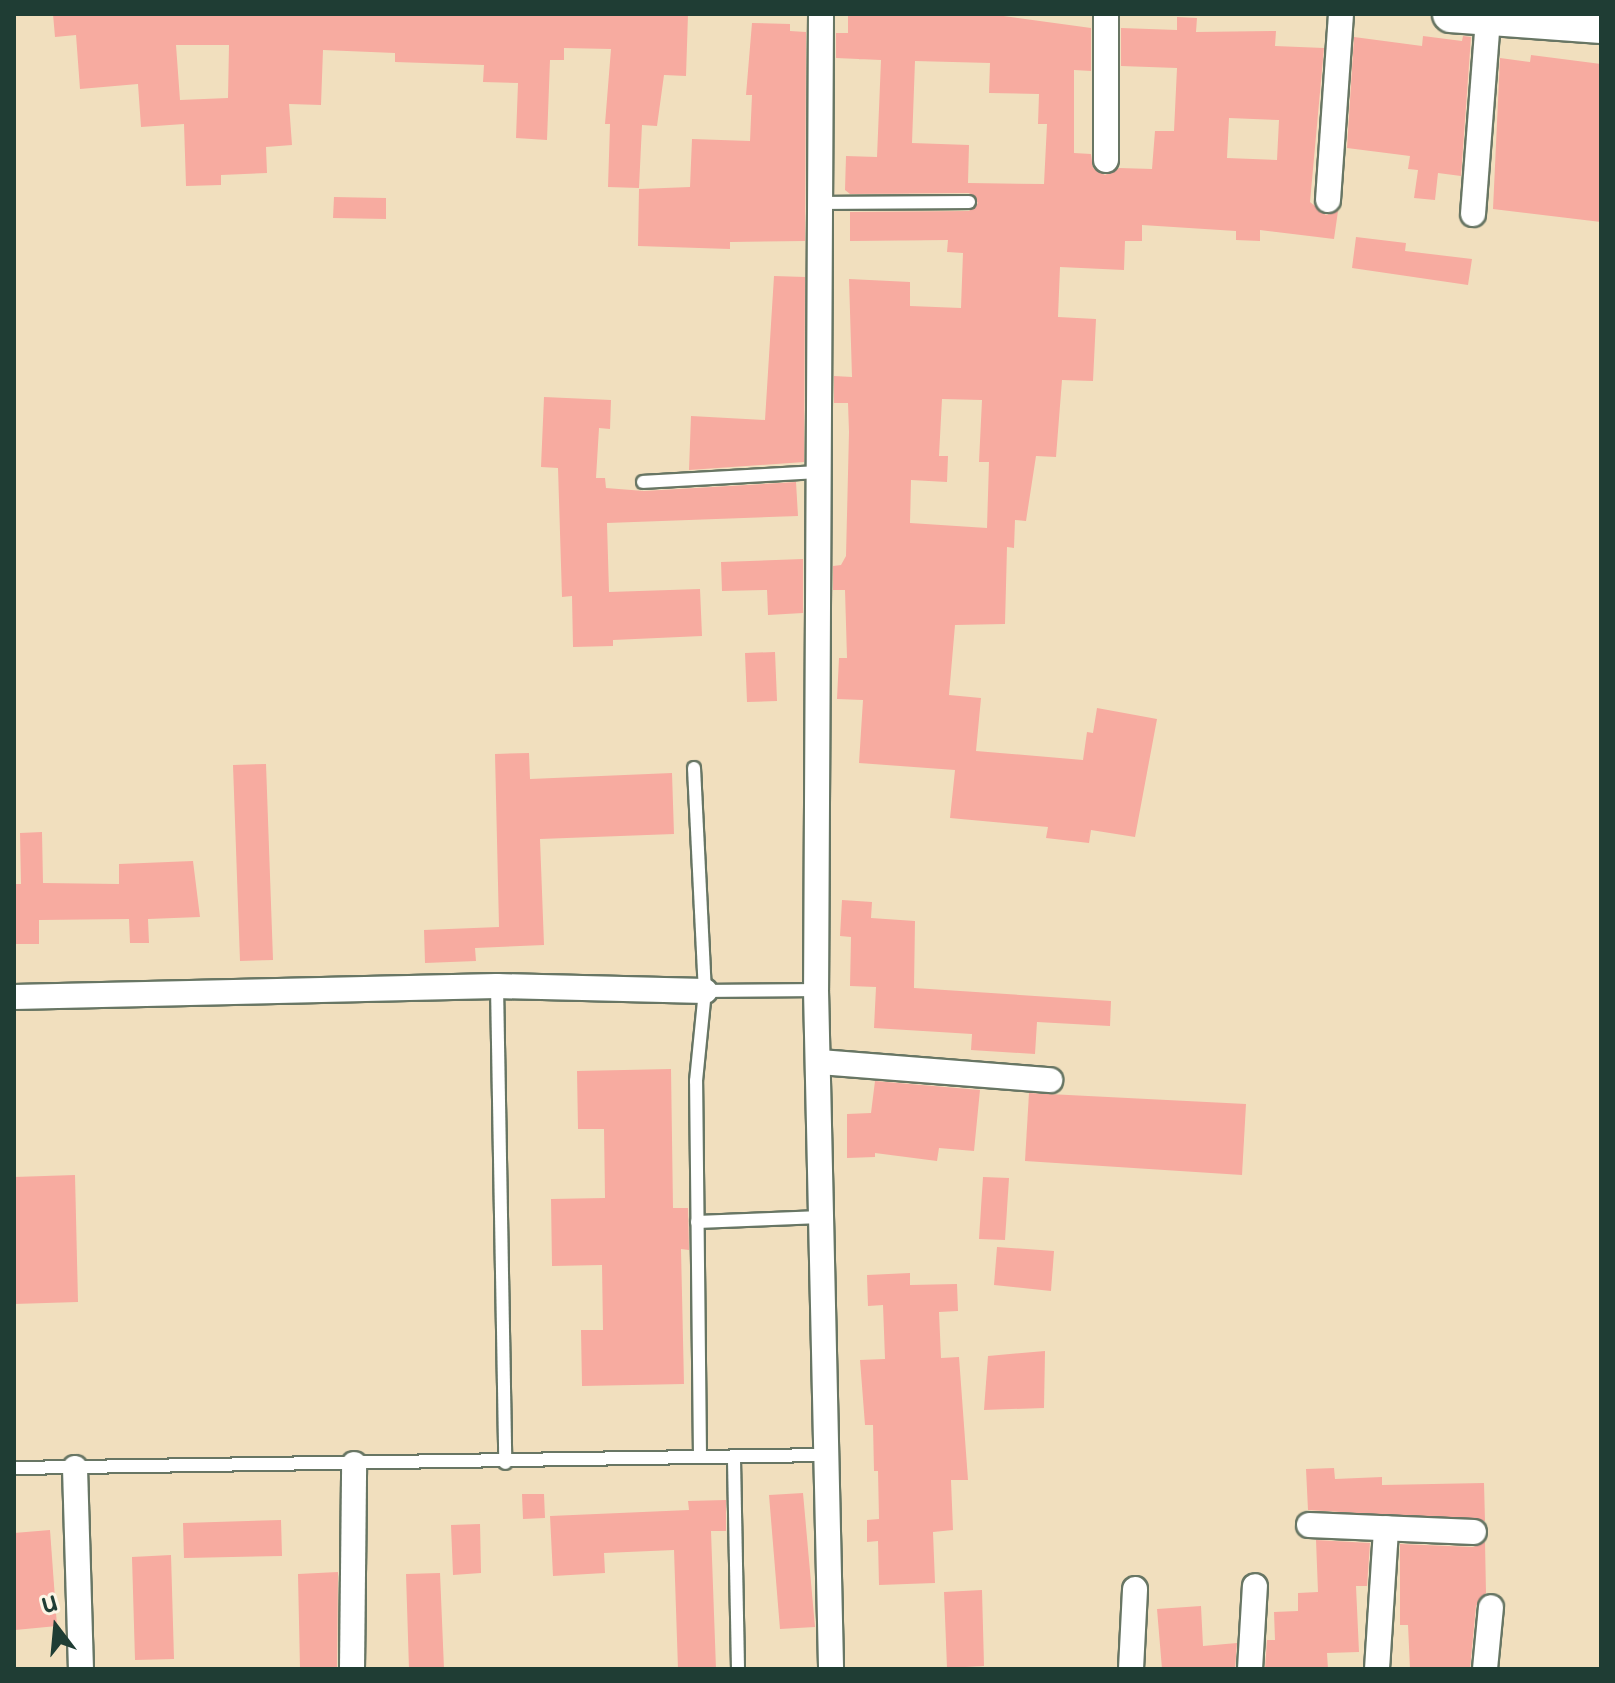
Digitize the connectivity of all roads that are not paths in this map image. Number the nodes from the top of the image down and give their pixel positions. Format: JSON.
{"nodes":[{"id":1,"x":821,"y":14,"type":"edge"},
{"id":2,"x":1106,"y":14,"type":"edge"},
{"id":3,"x":1341,"y":14,"type":"edge"},
{"id":4,"x":1451,"y":14,"type":"edge"},
{"id":5,"x":1488,"y":17,"type":"junction"},
{"id":6,"x":1601,"y":25,"type":"edge"},
{"id":7,"x":1106,"y":160,"type":"dead end"},
{"id":8,"x":1328,"y":200,"type":"dead end"},
{"id":9,"x":969,"y":202,"type":"dead end"},
{"id":10,"x":820,"y":203,"type":"junction"},
{"id":11,"x":1473,"y":214,"type":"dead end"},
{"id":12,"x":817,"y":472,"type":"junction"},
{"id":13,"x":643,"y":482,"type":"dead end"},
{"id":14,"x":694,"y":768,"type":"dead end"},
{"id":15,"x":497,"y":986,"type":"junction"},
{"id":16,"x":816,"y":990,"type":"junction"},
{"id":17,"x":705,"y":991,"type":"junction"},
{"id":18,"x":14,"y":997,"type":"edge"},
{"id":19,"x":819,"y":1062,"type":"junction"},
{"id":20,"x":1050,"y":1080,"type":"dead end"},
{"id":21,"x":821,"y":1217,"type":"junction"},
{"id":22,"x":697,"y":1222,"type":"junction"},
{"id":23,"x":826,"y":1455,"type":"junction"},
{"id":24,"x":700,"y":1456,"type":"junction"},
{"id":25,"x":734,"y":1460,"type":"junction"},
{"id":26,"x":505,"y":1463,"type":"junction"},
{"id":27,"x":354,"y":1464,"type":"junction"},
{"id":28,"x":14,"y":1468,"type":"edge"},
{"id":29,"x":75,"y":1468,"type":"junction"},
{"id":30,"x":1309,"y":1525,"type":"dead end"},
{"id":31,"x":1386,"y":1528,"type":"junction"},
{"id":32,"x":1474,"y":1532,"type":"dead end"},
{"id":33,"x":1255,"y":1586,"type":"dead end"},
{"id":34,"x":1135,"y":1589,"type":"dead end"},
{"id":35,"x":1491,"y":1607,"type":"dead end"},
{"id":36,"x":81,"y":1669,"type":"edge"},
{"id":37,"x":352,"y":1669,"type":"edge"},
{"id":38,"x":738,"y":1669,"type":"edge"},
{"id":39,"x":831,"y":1669,"type":"edge"},
{"id":40,"x":1131,"y":1669,"type":"edge"},
{"id":41,"x":1250,"y":1669,"type":"edge"},
{"id":42,"x":1377,"y":1669,"type":"edge"},
{"id":43,"x":1485,"y":1669,"type":"edge"}],
"edges":[{"from":1,"to":10,"type":"street"},
{"from":2,"to":7,"type":"street"},
{"from":3,"to":8,"type":"street"},
{"from":4,"to":5,"type":"main road"},
{"from":5,"to":6,"type":"main road"},
{"from":5,"to":11,"type":"street"},
{"from":9,"to":10,"type":"lane"},
{"from":10,"to":12,"type":"street"},
{"from":12,"to":13,"type":"lane"},
{"from":12,"to":16,"type":"street"},
{"from":14,"to":17,"type":"lane"},
{"from":15,"to":17,"type":"street"},
{"from":15,"to":18,"type":"street"},
{"from":15,"to":26,"type":"lane"},
{"from":16,"to":17,"type":"lane"},
{"from":16,"to":19,"type":"street"},
{"from":17,"to":22,"type":"lane"},
{"from":19,"to":20,"type":"street"},
{"from":19,"to":21,"type":"street"},
{"from":21,"to":22,"type":"lane"},
{"from":21,"to":23,"type":"street"},
{"from":22,"to":24,"type":"lane"},
{"from":23,"to":25,"type":"lane"},
{"from":23,"to":39,"type":"street"},
{"from":24,"to":25,"type":"lane"},
{"from":24,"to":26,"type":"lane"},
{"from":25,"to":38,"type":"lane"},
{"from":26,"to":27,"type":"lane"},
{"from":27,"to":29,"type":"lane"},
{"from":27,"to":37,"type":"street"},
{"from":28,"to":29,"type":"lane"},
{"from":29,"to":36,"type":"street"},
{"from":30,"to":31,"type":"street"},
{"from":31,"to":32,"type":"street"},
{"from":31,"to":42,"type":"street"},
{"from":33,"to":41,"type":"street"},
{"from":34,"to":40,"type":"street"},
{"from":35,"to":43,"type":"street"}]}
